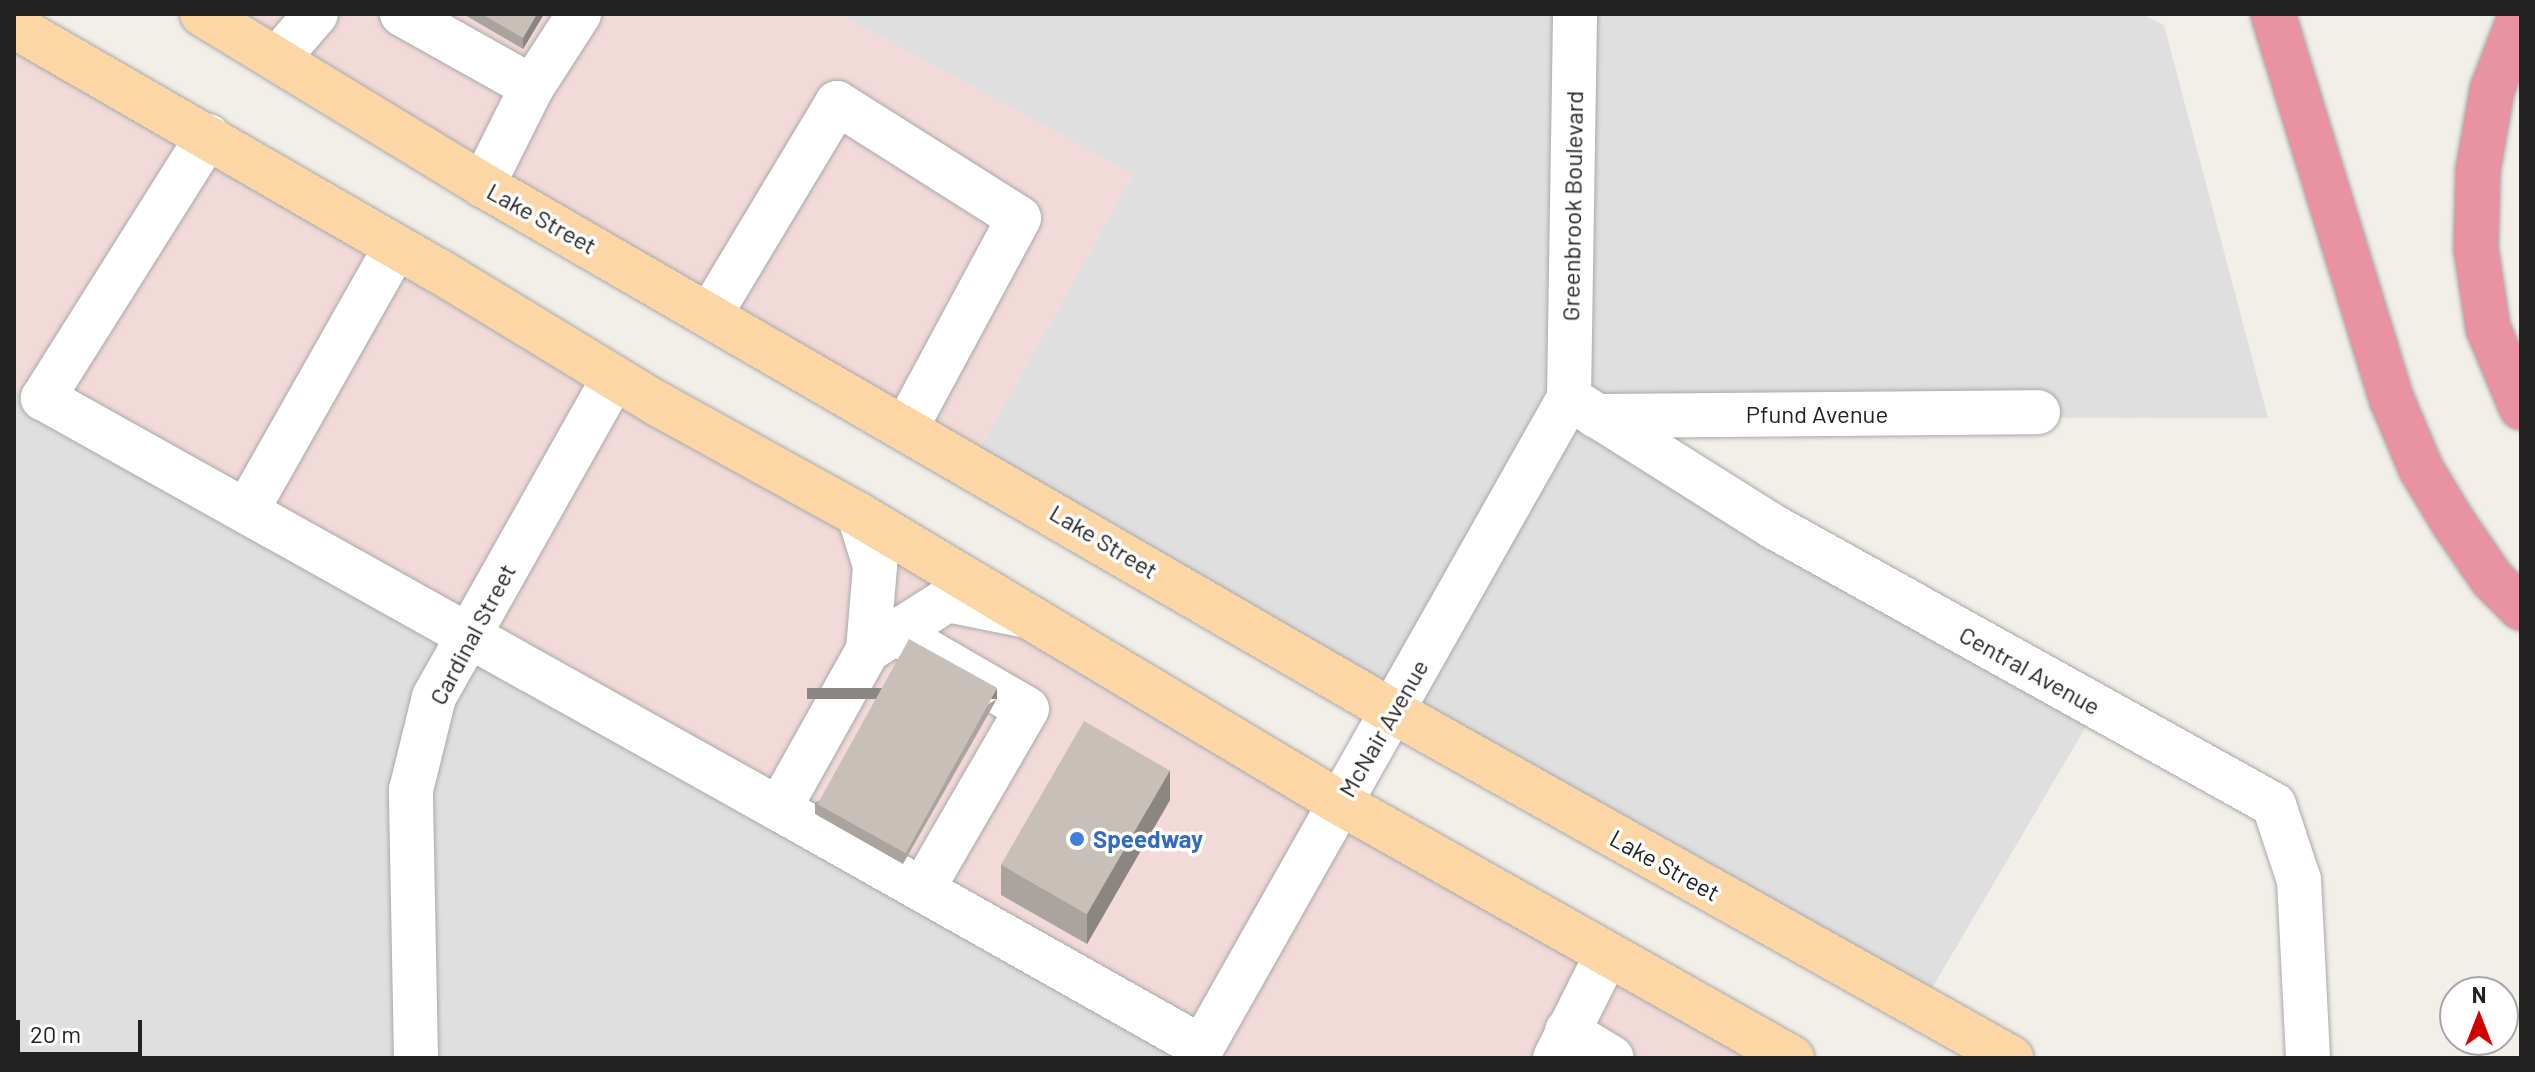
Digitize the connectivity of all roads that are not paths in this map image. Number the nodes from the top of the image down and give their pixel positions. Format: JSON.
{"nodes":[{"id":1,"x":202,"y":14,"type":"edge"},
{"id":2,"x":316,"y":14,"type":"edge"},
{"id":3,"x":402,"y":14,"type":"edge"},
{"id":4,"x":579,"y":14,"type":"edge"},
{"id":5,"x":1575,"y":14,"type":"edge"},
{"id":6,"x":2273,"y":14,"type":"edge"},
{"id":7,"x":2521,"y":14,"type":"edge"},
{"id":8,"x":14,"y":26,"type":"edge"},
{"id":9,"x":278,"y":58,"type":"junction"},
{"id":10,"x":532,"y":87,"type":"junction"},
{"id":11,"x":208,"y":136,"type":"junction"},
{"id":12,"x":483,"y":185,"type":"junction"},
{"id":13,"x":396,"y":247,"type":"junction"},
{"id":14,"x":711,"y":313,"type":"junction"},
{"id":15,"x":614,"y":378,"type":"junction"},
{"id":16,"x":29,"y":389,"type":"edge"},
{"id":17,"x":1582,"y":407,"type":"junction"},
{"id":18,"x":2521,"y":407,"type":"edge"},
{"id":19,"x":2038,"y":412,"type":"dead end"},
{"id":20,"x":906,"y":428,"type":"junction"},
{"id":21,"x":247,"y":510,"type":"junction"},
{"id":22,"x":859,"y":515,"type":"junction"},
{"id":23,"x":2521,"y":608,"type":"edge"},
{"id":24,"x":1023,"y":616,"type":"junction"},
{"id":25,"x":470,"y":633,"type":"junction"},
{"id":26,"x":882,"y":641,"type":"junction"},
{"id":27,"x":1392,"y":711,"type":"junction"},
{"id":28,"x":1340,"y":803,"type":"junction"},
{"id":29,"x":779,"y":809,"type":"junction"},
{"id":30,"x":922,"y":890,"type":"junction"},
{"id":31,"x":1606,"y":956,"type":"junction"},
{"id":32,"x":1561,"y":1044,"type":"edge"},
{"id":33,"x":1199,"y":1053,"type":"edge"},
{"id":34,"x":416,"y":1058,"type":"edge"},
{"id":35,"x":1612,"y":1058,"type":"edge"},
{"id":36,"x":1792,"y":1058,"type":"edge"},
{"id":37,"x":2011,"y":1058,"type":"edge"},
{"id":38,"x":2308,"y":1058,"type":"edge"}],
"edges":[{"from":1,"to":9,"type":"main road","name":"Lake Street"},
{"from":2,"to":9,"type":"street"},
{"from":3,"to":10,"type":"street"},
{"from":4,"to":10,"type":"street"},
{"from":5,"to":17,"type":"street","name":"Greenbrook Boulevard"},
{"from":6,"to":23,"type":"highway"},
{"from":7,"to":18,"type":"highway"},
{"from":8,"to":11,"type":"main road"},
{"from":9,"to":12,"type":"main road","name":"Lake Street"},
{"from":10,"to":12,"type":"street"},
{"from":11,"to":13,"type":"main road"},
{"from":11,"to":16,"type":"street"},
{"from":12,"to":14,"type":"main road","name":"Lake Street"},
{"from":13,"to":15,"type":"main road"},
{"from":13,"to":21,"type":"street"},
{"from":14,"to":20,"type":"main road","name":"Lake Street"},
{"from":14,"to":20,"type":"street"},
{"from":15,"to":22,"type":"main road"},
{"from":15,"to":25,"type":"street","name":"Cardinal Street"},
{"from":16,"to":21,"type":"street"},
{"from":17,"to":19,"type":"street","name":"Pfund Avenue"},
{"from":17,"to":27,"type":"street","name":"McNair Avenue"},
{"from":17,"to":38,"type":"street","name":"Central Avenue"},
{"from":20,"to":27,"type":"main road","name":"Lake Street"},
{"from":21,"to":25,"type":"street"},
{"from":22,"to":24,"type":"main road"},
{"from":22,"to":26,"type":"street"},
{"from":24,"to":26,"type":"street"},
{"from":24,"to":28,"type":"main road"},
{"from":25,"to":29,"type":"street"},
{"from":25,"to":34,"type":"street","name":"Cardinal Street"},
{"from":26,"to":29,"type":"street"},
{"from":26,"to":30,"type":"street"},
{"from":27,"to":28,"type":"street","name":"McNair Avenue"},
{"from":27,"to":37,"type":"main road","name":"Lake Street"},
{"from":28,"to":31,"type":"main road"},
{"from":28,"to":33,"type":"street","name":"McNair Avenue"},
{"from":29,"to":30,"type":"street"},
{"from":30,"to":33,"type":"street"},
{"from":31,"to":32,"type":"street"},
{"from":31,"to":36,"type":"main road"},
{"from":32,"to":35,"type":"street"}]}
